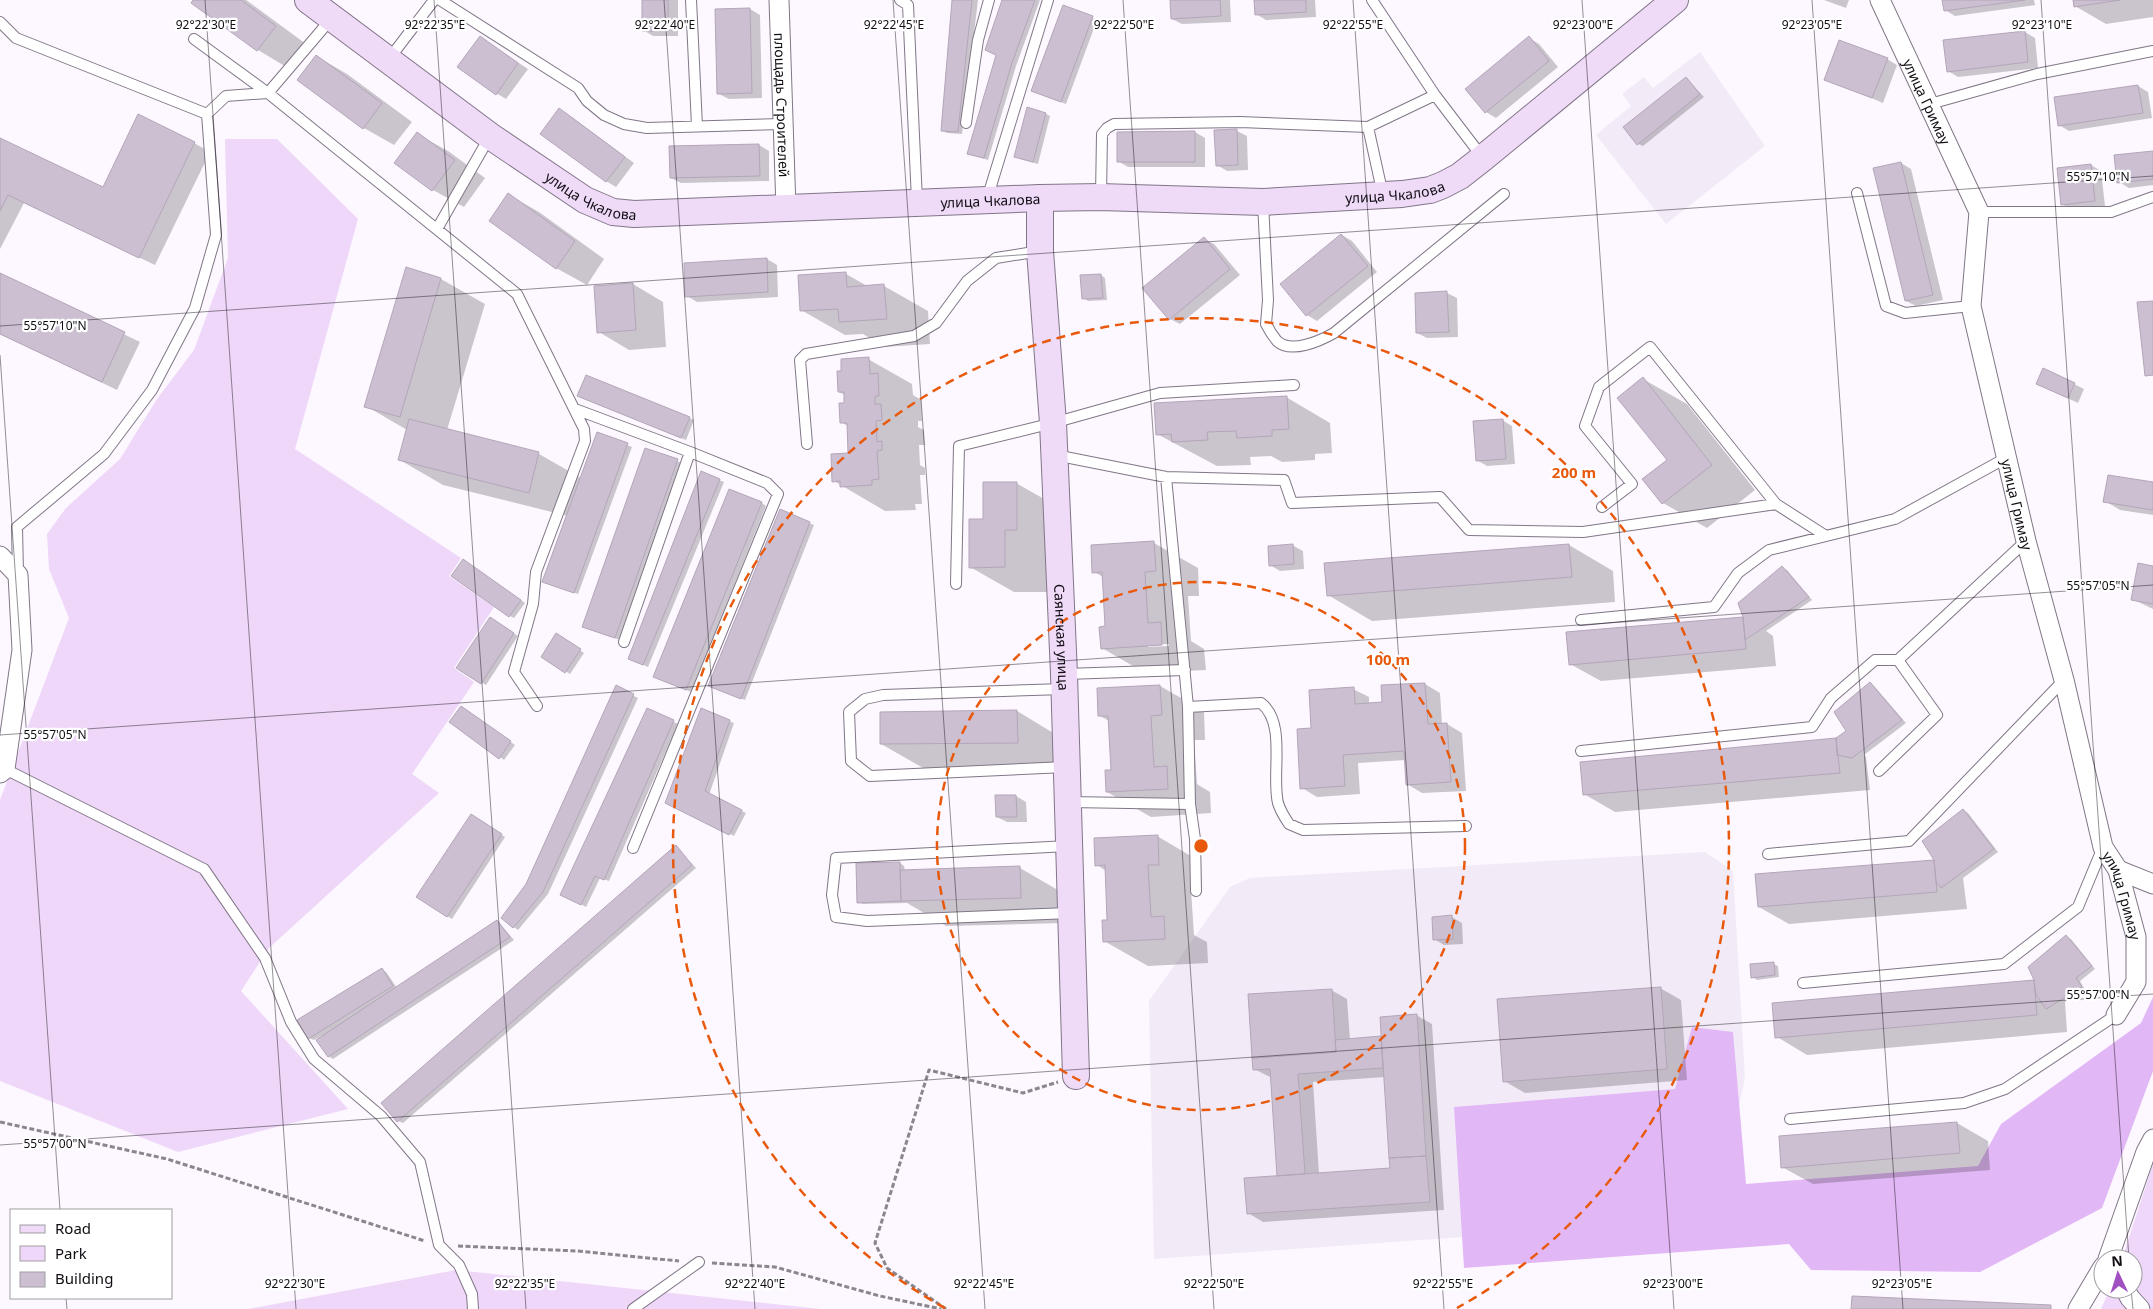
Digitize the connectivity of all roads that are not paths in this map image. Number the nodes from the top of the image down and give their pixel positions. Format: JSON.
{"nodes":[{"id":1,"x":308,"y":0,"type":"edge"},
{"id":2,"x":434,"y":0,"type":"edge"},
{"id":3,"x":440,"y":0,"type":"edge"},
{"id":4,"x":692,"y":0,"type":"edge"},
{"id":5,"x":779,"y":0,"type":"edge"},
{"id":6,"x":900,"y":0,"type":"edge"},
{"id":7,"x":989,"y":0,"type":"edge"},
{"id":8,"x":1048,"y":0,"type":"edge"},
{"id":9,"x":1372,"y":0,"type":"edge"},
{"id":10,"x":1675,"y":0,"type":"edge"},
{"id":11,"x":1880,"y":0,"type":"edge"},
{"id":12,"x":333,"y":17,"type":"junction"},
{"id":13,"x":0,"y":22,"type":"edge"},
{"id":14,"x":194,"y":39,"type":"dead end"},
{"id":15,"x":2153,"y":51,"type":"edge"},
{"id":16,"x":388,"y":59,"type":"junction"},
{"id":17,"x":268,"y":93,"type":"junction"},
{"id":18,"x":1435,"y":94,"type":"junction"},
{"id":19,"x":1930,"y":104,"type":"junction"},
{"id":20,"x":207,"y":114,"type":"junction"},
{"id":21,"x":966,"y":123,"type":"dead end"},
{"id":22,"x":782,"y":124,"type":"junction"},
{"id":23,"x":697,"y":126,"type":"junction"},
{"id":24,"x":1368,"y":127,"type":"junction"},
{"id":25,"x":490,"y":136,"type":"junction"},
{"id":26,"x":1483,"y":158,"type":"junction"},
{"id":27,"x":1857,"y":192,"type":"dead end"},
{"id":28,"x":1504,"y":194,"type":"dead end"},
{"id":29,"x":1383,"y":195,"type":"junction"},
{"id":30,"x":2153,"y":197,"type":"edge"},
{"id":31,"x":1040,"y":198,"type":"junction"},
{"id":32,"x":1100,"y":198,"type":"junction"},
{"id":33,"x":986,"y":200,"type":"junction"},
{"id":34,"x":918,"y":202,"type":"junction"},
{"id":35,"x":1263,"y":202,"type":"junction"},
{"id":36,"x":786,"y":209,"type":"junction"},
{"id":37,"x":1979,"y":212,"type":"junction"},
{"id":38,"x":437,"y":228,"type":"junction"},
{"id":39,"x":1040,"y":251,"type":"junction"},
{"id":40,"x":1971,"y":306,"type":"junction"},
{"id":41,"x":1294,"y":385,"type":"dead end"},
{"id":42,"x":575,"y":410,"type":"junction"},
{"id":43,"x":1053,"y":423,"type":"junction"},
{"id":44,"x":807,"y":444,"type":"dead end"},
{"id":45,"x":690,"y":452,"type":"junction"},
{"id":46,"x":1054,"y":455,"type":"junction"},
{"id":47,"x":2006,"y":458,"type":"junction"},
{"id":48,"x":1166,"y":477,"type":"junction"},
{"id":49,"x":1776,"y":504,"type":"junction"},
{"id":50,"x":1602,"y":507,"type":"dead end"},
{"id":51,"x":1826,"y":536,"type":"junction"},
{"id":52,"x":2026,"y":541,"type":"junction"},
{"id":53,"x":0,"y":556,"type":"edge"},
{"id":54,"x":18,"y":575,"type":"junction"},
{"id":55,"x":956,"y":584,"type":"dead end"},
{"id":56,"x":1581,"y":620,"type":"dead end"},
{"id":57,"x":624,"y":642,"type":"dead end"},
{"id":58,"x":1898,"y":660,"type":"junction"},
{"id":59,"x":1186,"y":670,"type":"junction"},
{"id":60,"x":2064,"y":680,"type":"junction"},
{"id":61,"x":1064,"y":681,"type":"junction"},
{"id":62,"x":537,"y":706,"type":"dead end"},
{"id":63,"x":1188,"y":707,"type":"junction"},
{"id":64,"x":1582,"y":752,"type":"dead end"},
{"id":65,"x":1067,"y":767,"type":"junction"},
{"id":66,"x":2,"y":771,"type":"edge"},
{"id":67,"x":1879,"y":771,"type":"dead end"},
{"id":68,"x":1069,"y":802,"type":"junction"},
{"id":69,"x":1190,"y":804,"type":"junction"},
{"id":70,"x":1466,"y":826,"type":"dead end"},
{"id":71,"x":1070,"y":846,"type":"junction"},
{"id":72,"x":2103,"y":847,"type":"junction"},
{"id":73,"x":633,"y":848,"type":"dead end"},
{"id":74,"x":1768,"y":854,"type":"dead end"},
{"id":75,"x":2118,"y":870,"type":"junction"},
{"id":76,"x":2153,"y":884,"type":"edge"},
{"id":77,"x":1196,"y":891,"type":"dead end"},
{"id":78,"x":1070,"y":913,"type":"junction"},
{"id":79,"x":1803,"y":982,"type":"dead end"},
{"id":80,"x":2116,"y":1015,"type":"joint"},
{"id":81,"x":1076,"y":1076,"type":"road end"},
{"id":82,"x":1790,"y":1119,"type":"dead end"},
{"id":83,"x":2151,"y":1148,"type":"edge"},
{"id":84,"x":2112,"y":1249,"type":"edge"},
{"id":85,"x":699,"y":1262,"type":"dead end"},
{"id":86,"x":2093,"y":1284,"type":"edge"},
{"id":87,"x":473,"y":1309,"type":"edge"},
{"id":88,"x":633,"y":1309,"type":"edge"},
{"id":89,"x":2078,"y":1309,"type":"edge"}],
"edges":[{"from":1,"to":12,"type":"main road","name":"улица Чкалова"},
{"from":2,"to":16,"type":"lane"},
{"from":3,"to":23,"type":"lane"},
{"from":4,"to":23,"type":"lane"},
{"from":5,"to":22,"type":"street","name":"площадь Строителей"},
{"from":6,"to":34,"type":"lane"},
{"from":7,"to":21,"type":"lane"},
{"from":8,"to":33,"type":"lane"},
{"from":9,"to":18,"type":"lane"},
{"from":10,"to":26,"type":"main road","name":"улица Чкалова"},
{"from":11,"to":19,"type":"street","name":"улица Гримау"},
{"from":12,"to":16,"type":"main road","name":"улица Чкалова"},
{"from":12,"to":17,"type":"lane"},
{"from":13,"to":20,"type":"lane"},
{"from":14,"to":17,"type":"lane"},
{"from":15,"to":19,"type":"lane"},
{"from":16,"to":25,"type":"main road","name":"улица Чкалова"},
{"from":17,"to":20,"type":"lane"},
{"from":17,"to":38,"type":"lane"},
{"from":18,"to":24,"type":"lane"},
{"from":18,"to":26,"type":"lane"},
{"from":19,"to":37,"type":"street","name":"улица Гримау"},
{"from":20,"to":54,"type":"lane"},
{"from":22,"to":23,"type":"lane"},
{"from":22,"to":36,"type":"street","name":"площадь Строителей"},
{"from":24,"to":29,"type":"lane"},
{"from":24,"to":32,"type":"lane"},
{"from":25,"to":36,"type":"main road","name":"улица Чкалова"},
{"from":25,"to":38,"type":"lane"},
{"from":26,"to":29,"type":"main road","name":"улица Чкалова"},
{"from":27,"to":40,"type":"lane"},
{"from":28,"to":35,"type":"lane"},
{"from":29,"to":35,"type":"main road","name":"улица Чкалова"},
{"from":30,"to":37,"type":"lane"},
{"from":31,"to":32,"type":"main road","name":"улица Чкалова"},
{"from":31,"to":33,"type":"main road","name":"улица Чкалова"},
{"from":31,"to":39,"type":"main road","name":"Саянская улица"},
{"from":32,"to":35,"type":"main road","name":"улица Чкалова"},
{"from":33,"to":34,"type":"main road","name":"улица Чкалова"},
{"from":34,"to":36,"type":"main road","name":"улица Чкалова"},
{"from":37,"to":40,"type":"street","name":"улица Гримау"},
{"from":38,"to":42,"type":"lane"},
{"from":39,"to":43,"type":"main road","name":"Саянская улица"},
{"from":39,"to":44,"type":"lane"},
{"from":40,"to":47,"type":"street","name":"улица Гримау"},
{"from":41,"to":43,"type":"lane"},
{"from":42,"to":45,"type":"lane"},
{"from":42,"to":62,"type":"lane"},
{"from":43,"to":46,"type":"main road","name":"Саянская улица"},
{"from":43,"to":55,"type":"lane"},
{"from":45,"to":57,"type":"lane"},
{"from":45,"to":73,"type":"lane"},
{"from":46,"to":48,"type":"lane"},
{"from":46,"to":61,"type":"main road","name":"Саянская улица"},
{"from":47,"to":51,"type":"lane"},
{"from":47,"to":52,"type":"street","name":"улица Гримау"},
{"from":48,"to":49,"type":"lane"},
{"from":48,"to":59,"type":"lane"},
{"from":49,"to":50,"type":"lane"},
{"from":49,"to":51,"type":"lane"},
{"from":51,"to":56,"type":"lane"},
{"from":52,"to":58,"type":"lane"},
{"from":52,"to":60,"type":"street","name":"улица Гримау"},
{"from":53,"to":54,"type":"street"},
{"from":54,"to":66,"type":"street"},
{"from":58,"to":64,"type":"lane"},
{"from":58,"to":67,"type":"lane"},
{"from":59,"to":61,"type":"lane"},
{"from":59,"to":63,"type":"lane"},
{"from":60,"to":72,"type":"street","name":"улица Гримау"},
{"from":60,"to":74,"type":"lane"},
{"from":61,"to":65,"type":"main road","name":"Саянская улица"},
{"from":61,"to":65,"type":"lane"},
{"from":63,"to":69,"type":"lane"},
{"from":63,"to":70,"type":"lane"},
{"from":65,"to":68,"type":"main road","name":"Саянская улица"},
{"from":66,"to":87,"type":"lane"},
{"from":68,"to":69,"type":"lane"},
{"from":68,"to":71,"type":"main road","name":"Саянская улица"},
{"from":69,"to":77,"type":"lane"},
{"from":71,"to":78,"type":"main road","name":"Саянская улица"},
{"from":71,"to":78,"type":"lane"},
{"from":72,"to":75,"type":"street","name":"улица Гримау"},
{"from":72,"to":79,"type":"lane"},
{"from":75,"to":76,"type":"street"},
{"from":75,"to":80,"type":"street","name":"улица Гримау"},
{"from":78,"to":81,"type":"main road","name":"Саянская улица"},
{"from":80,"to":82,"type":"lane"},
{"from":83,"to":84,"type":"street"},
{"from":85,"to":88,"type":"lane"},
{"from":86,"to":89,"type":"street"}]}
